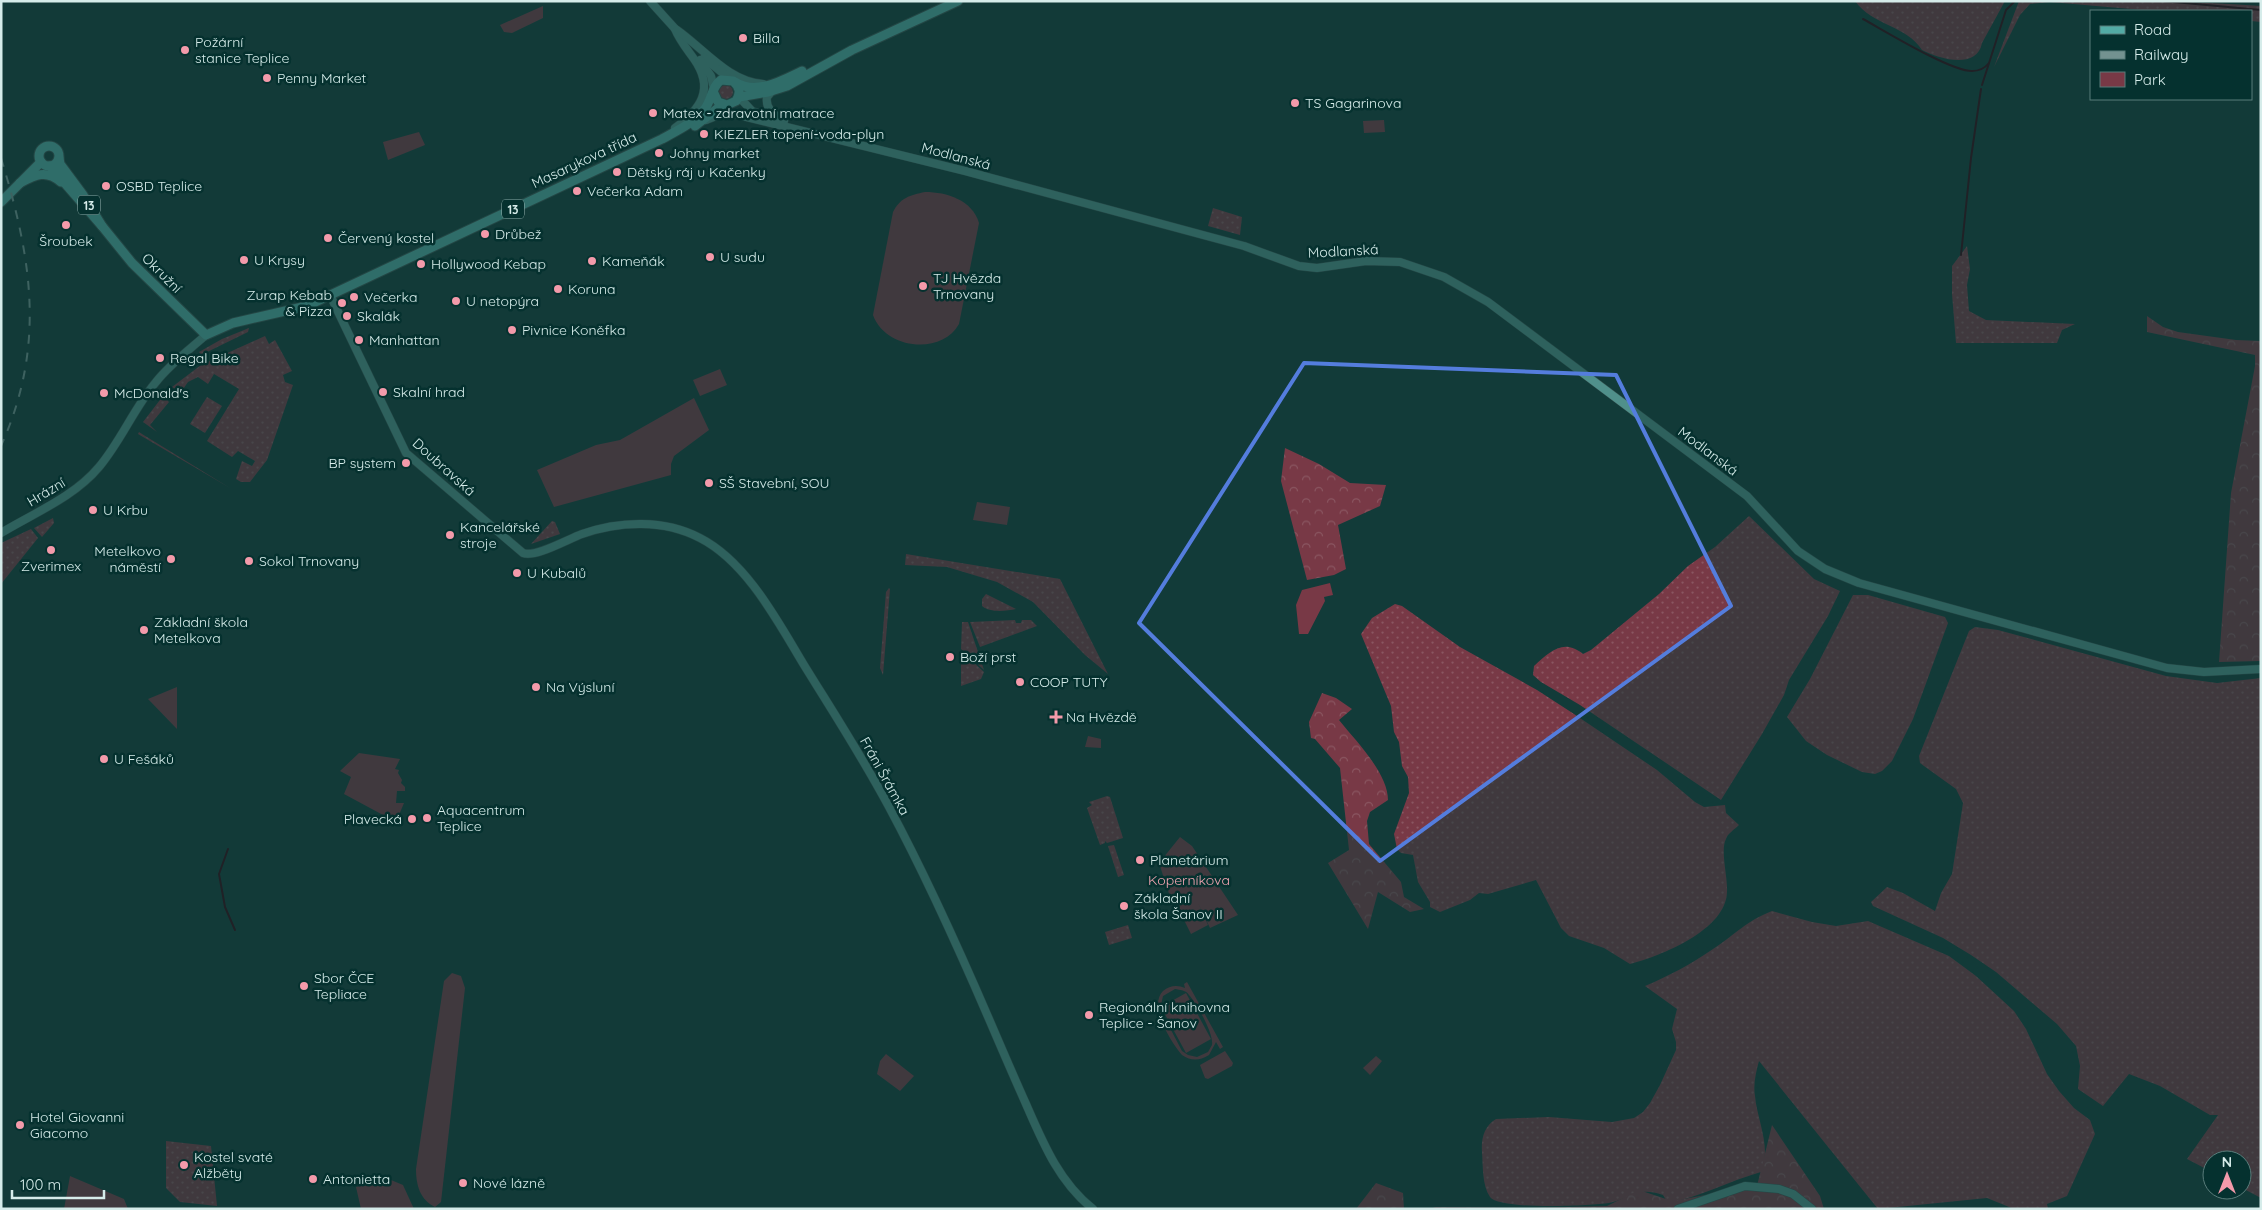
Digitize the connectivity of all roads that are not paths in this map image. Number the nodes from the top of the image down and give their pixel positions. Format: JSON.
{"nodes":[{"id":1,"x":650,"y":1,"type":"edge"},
{"id":2,"x":958,"y":1,"type":"edge"},
{"id":3,"x":675,"y":29,"type":"junction"},
{"id":4,"x":733,"y":81,"type":"junction"},
{"id":5,"x":773,"y":88,"type":"junction"},
{"id":6,"x":713,"y":90,"type":"junction"},
{"id":7,"x":739,"y":97,"type":"junction"},
{"id":8,"x":726,"y":105,"type":"junction"},
{"id":9,"x":702,"y":122,"type":"junction"},
{"id":10,"x":767,"y":122,"type":"junction"},
{"id":11,"x":786,"y":122,"type":"junction"},
{"id":12,"x":816,"y":133,"type":"junction"},
{"id":13,"x":662,"y":139,"type":"junction"},
{"id":14,"x":58,"y":158,"type":"junction"},
{"id":15,"x":46,"y":164,"type":"junction"},
{"id":16,"x":20,"y":184,"type":"junction"},
{"id":17,"x":1,"y":202,"type":"edge"},
{"id":18,"x":81,"y":202,"type":"junction"},
{"id":19,"x":102,"y":226,"type":"junction"},
{"id":20,"x":330,"y":295,"type":"junction"},
{"id":21,"x":206,"y":335,"type":"junction"},
{"id":22,"x":99,"y":468,"type":"joint"},
{"id":23,"x":1,"y":533,"type":"edge"},
{"id":24,"x":529,"y":555,"type":"joint"},
{"id":25,"x":2261,"y":670,"type":"edge"},
{"id":26,"x":1094,"y":1209,"type":"edge"},
{"id":27,"x":1678,"y":1209,"type":"edge"},
{"id":28,"x":1812,"y":1209,"type":"edge"}],
"edges":[{"from":1,"to":3,"type":"street"},
{"from":2,"to":5,"type":"main road","name":"Masarykova třída"},
{"from":3,"to":4,"type":"street"},
{"from":3,"to":5,"type":"street"},
{"from":3,"to":6,"type":"street"},
{"from":3,"to":13,"type":"street"},
{"from":4,"to":5,"type":"main road","name":"Masarykova třída"},
{"from":4,"to":6,"type":"main road"},
{"from":4,"to":7,"type":"main road"},
{"from":5,"to":7,"type":"main road","name":"Masarykova třída"},
{"from":5,"to":11,"type":"street"},
{"from":6,"to":8,"type":"main road"},
{"from":6,"to":13,"type":"main road","name":"Masarykova třída","number":"13"},
{"from":7,"to":8,"type":"main road","name":"Masarykova třída"},
{"from":7,"to":11,"type":"street"},
{"from":8,"to":9,"type":"main road","name":"Masarykova třída","number":"13"},
{"from":8,"to":10,"type":"street"},
{"from":9,"to":10,"type":"street"},
{"from":9,"to":13,"type":"main road","name":"Masarykova třída","number":"13"},
{"from":10,"to":12,"type":"street"},
{"from":11,"to":12,"type":"street"},
{"from":12,"to":25,"type":"street","name":"Modlanská"},
{"from":13,"to":20,"type":"main road","name":"Masarykova třída","number":"13"},
{"from":14,"to":15,"type":"main road","number":"13"},
{"from":14,"to":15,"type":"main road","number":"13"},
{"from":14,"to":19,"type":"main road","name":"Okružní","number":"13"},
{"from":15,"to":16,"type":"main road","number":"13"},
{"from":15,"to":18,"type":"main road","name":"Okružní","number":"13"},
{"from":16,"to":17,"type":"main road","number":"13"},
{"from":16,"to":18,"type":"main road","number":"13"},
{"from":18,"to":19,"type":"main road","name":"Okružní","number":"13"},
{"from":19,"to":21,"type":"main road","name":"Okružní","number":"13"},
{"from":20,"to":21,"type":"main road","name":"Masarykova třída","number":"13"},
{"from":20,"to":24,"type":"street","name":"Doubravská"},
{"from":21,"to":22,"type":"street","name":"Masarykova třída"},
{"from":22,"to":23,"type":"street","name":"Hrázní"},
{"from":24,"to":26,"type":"street","name":"Fráni Šrámka"},
{"from":27,"to":28,"type":"street"}]}
